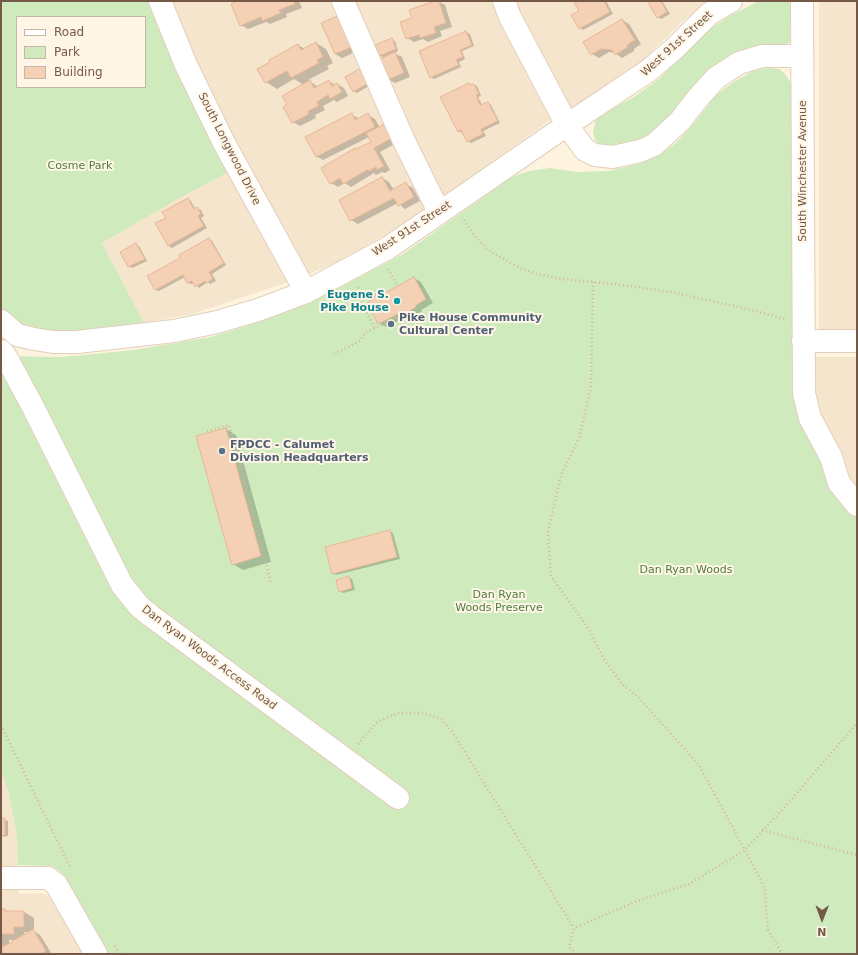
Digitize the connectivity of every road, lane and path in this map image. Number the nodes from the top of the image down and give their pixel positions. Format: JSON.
{"nodes":[{"id":1,"x":160,"y":1,"type":"edge"},
{"id":2,"x":343,"y":1,"type":"edge"},
{"id":3,"x":504,"y":1,"type":"edge"},
{"id":4,"x":731,"y":1,"type":"edge"},
{"id":5,"x":802,"y":1,"type":"edge"},
{"id":6,"x":802,"y":56,"type":"junction"},
{"id":7,"x":567,"y":125,"type":"junction"},
{"id":8,"x":439,"y":212,"type":"junction"},
{"id":9,"x":465,"y":220,"type":"dead end"},
{"id":10,"x":349,"y":269,"type":"junction"},
{"id":11,"x":593,"y":282,"type":"junction"},
{"id":12,"x":306,"y":292,"type":"junction"},
{"id":13,"x":401,"y":316,"type":"dead end"},
{"id":14,"x":787,"y":319,"type":"dead end"},
{"id":15,"x":1,"y":321,"type":"edge"},
{"id":16,"x":375,"y":328,"type":"junction"},
{"id":17,"x":803,"y":341,"type":"junction"},
{"id":18,"x":857,"y":341,"type":"edge"},
{"id":19,"x":1,"y":351,"type":"edge"},
{"id":20,"x":334,"y":354,"type":"dead end"},
{"id":21,"x":207,"y":431,"type":"dead end"},
{"id":22,"x":831,"y":457,"type":"junction"},
{"id":23,"x":857,"y":483,"type":"edge"},
{"id":24,"x":857,"y":505,"type":"edge"},
{"id":25,"x":270,"y":582,"type":"dead end"},
{"id":26,"x":857,"y":723,"type":"edge"},
{"id":27,"x":1,"y":725,"type":"edge"},
{"id":28,"x":345,"y":759,"type":"junction"},
{"id":29,"x":398,"y":798,"type":"dead end"},
{"id":30,"x":762,"y":830,"type":"junction"},
{"id":31,"x":744,"y":850,"type":"junction"},
{"id":32,"x":857,"y":855,"type":"edge"},
{"id":33,"x":73,"y":874,"type":"dead end"},
{"id":34,"x":1,"y":878,"type":"edge"},
{"id":35,"x":574,"y":928,"type":"junction"},
{"id":36,"x":104,"y":947,"type":"edge"},
{"id":37,"x":120,"y":954,"type":"edge"},
{"id":38,"x":576,"y":954,"type":"edge"},
{"id":39,"x":782,"y":954,"type":"edge"}],
"edges":[{"from":1,"to":12,"type":"street","name":"South Longwood Drive"},
{"from":2,"to":8,"type":"street"},
{"from":3,"to":7,"type":"street"},
{"from":4,"to":7,"type":"street","name":"West 91st Street"},
{"from":5,"to":6,"type":"street","name":"South Winchester Avenue"},
{"from":6,"to":7,"type":"street"},
{"from":6,"to":17,"type":"street","name":"South Winchester Avenue"},
{"from":7,"to":8,"type":"street","name":"West 91st Street"},
{"from":8,"to":10,"type":"street","name":"West 91st Street"},
{"from":9,"to":11,"type":"path"},
{"from":10,"to":12,"type":"street","name":"West 91st Street"},
{"from":10,"to":16,"type":"path"},
{"from":11,"to":14,"type":"path"},
{"from":11,"to":31,"type":"path"},
{"from":12,"to":15,"type":"street","name":"West 91st Street"},
{"from":13,"to":16,"type":"path"},
{"from":16,"to":20,"type":"path"},
{"from":17,"to":18,"type":"street"},
{"from":17,"to":22,"type":"street","name":"South Winchester Avenue"},
{"from":19,"to":28,"type":"street","name":"Dan Ryan Woods Access Road"},
{"from":21,"to":25,"type":"path"},
{"from":22,"to":23,"type":"street"},
{"from":22,"to":24,"type":"street"},
{"from":26,"to":30,"type":"path"},
{"from":27,"to":33,"type":"path"},
{"from":28,"to":29,"type":"street","name":"Dan Ryan Woods Access Road"},
{"from":28,"to":35,"type":"path"},
{"from":30,"to":31,"type":"path"},
{"from":30,"to":32,"type":"path"},
{"from":31,"to":35,"type":"path"},
{"from":31,"to":39,"type":"path"},
{"from":34,"to":36,"type":"street"},
{"from":35,"to":38,"type":"path"},
{"from":36,"to":37,"type":"path"}]}
